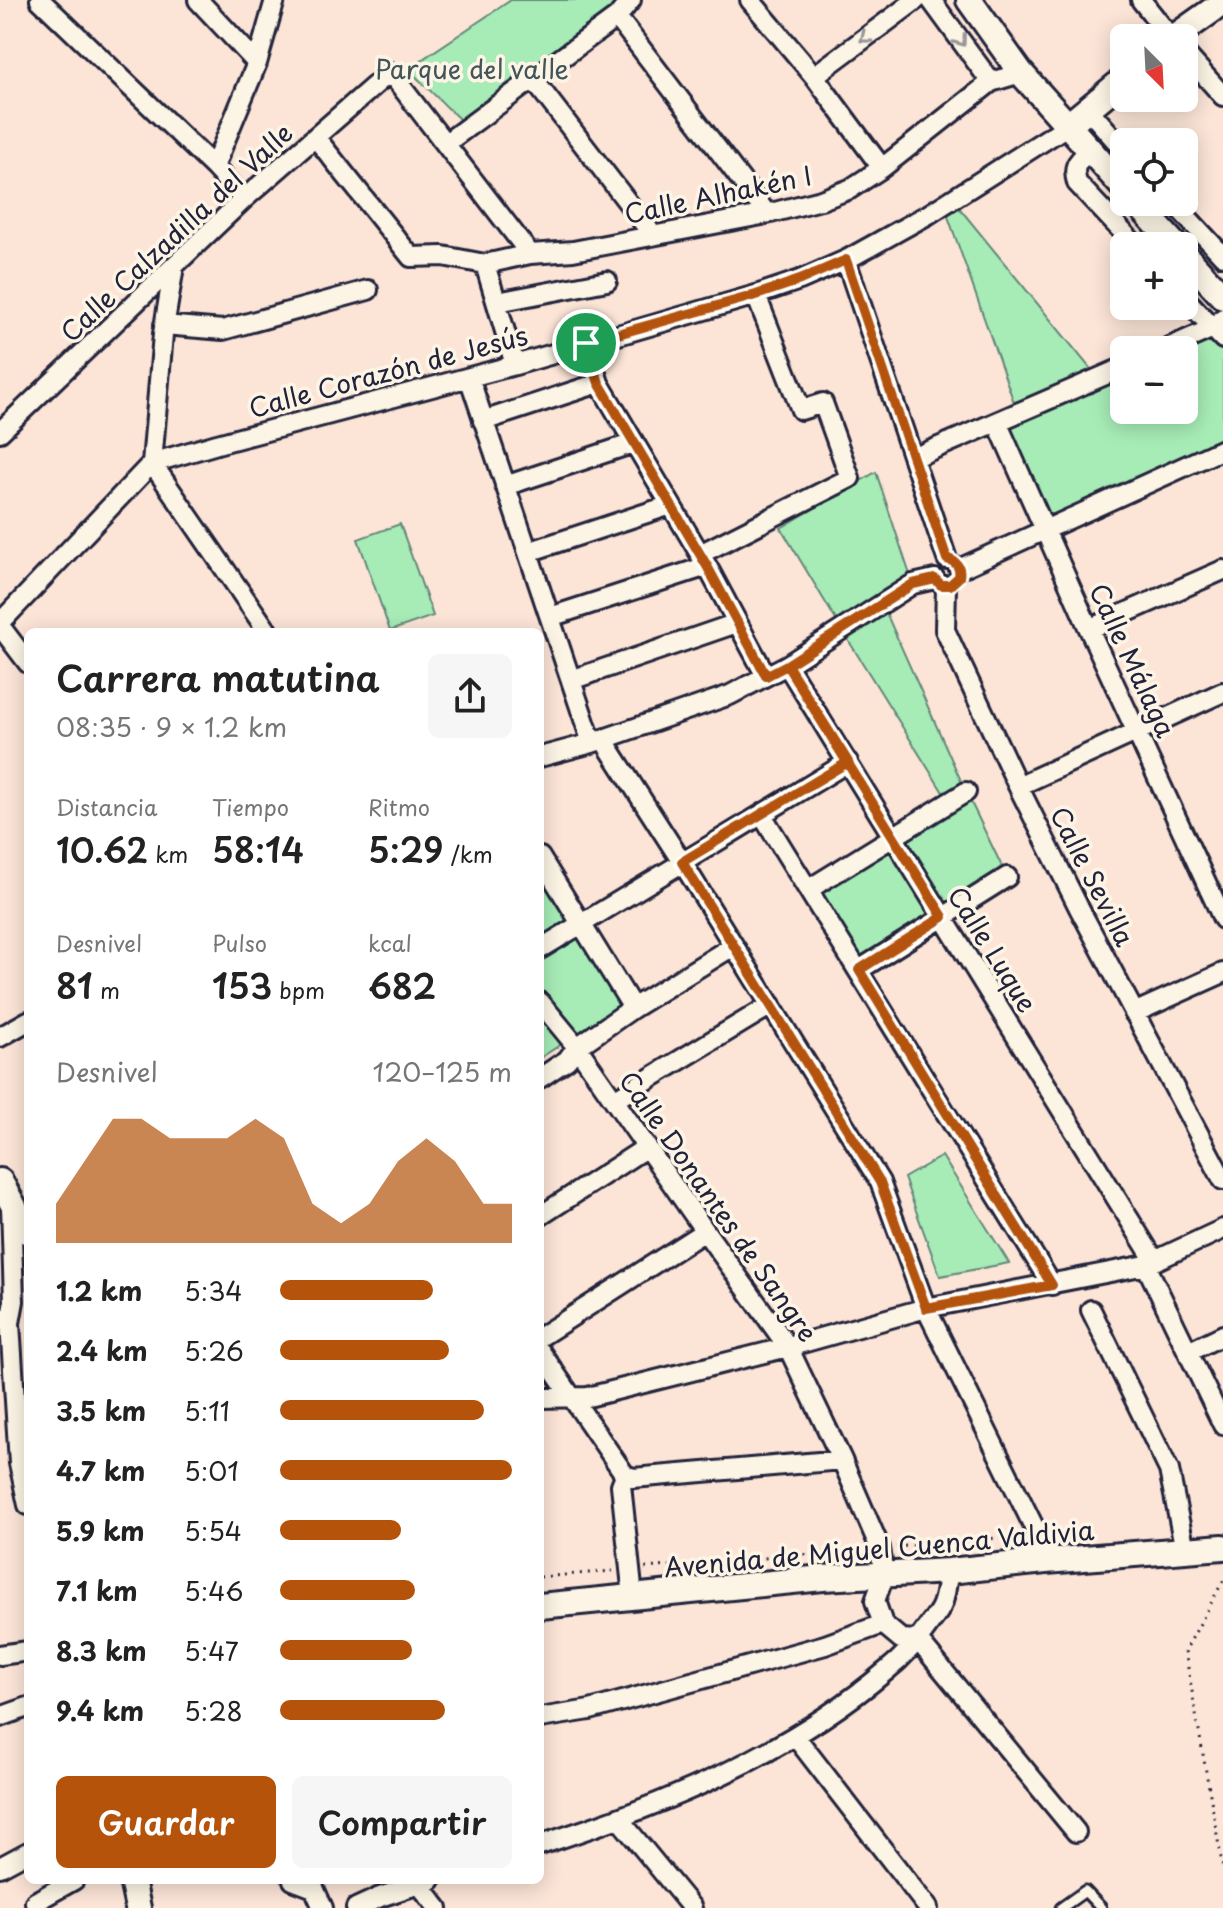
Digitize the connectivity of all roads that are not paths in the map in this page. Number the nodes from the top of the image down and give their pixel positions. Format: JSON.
{"nodes":[{"id":1,"x":40,"y":0,"type":"edge"},
{"id":2,"x":198,"y":0,"type":"edge"},
{"id":3,"x":275,"y":0,"type":"edge"},
{"id":4,"x":631,"y":0,"type":"edge"},
{"id":5,"x":750,"y":0,"type":"edge"},
{"id":6,"x":916,"y":0,"type":"edge"},
{"id":7,"x":931,"y":0,"type":"edge"},
{"id":8,"x":969,"y":0,"type":"edge"},
{"id":9,"x":1141,"y":0,"type":"edge"},
{"id":10,"x":1221,"y":3,"type":"edge"},
{"id":11,"x":617,"y":17,"type":"junction"},
{"id":12,"x":1161,"y":24,"type":"edge"},
{"id":13,"x":1192,"y":24,"type":"edge"},
{"id":14,"x":257,"y":63,"type":"junction"},
{"id":15,"x":1198,"y":68,"type":"edge"},
{"id":16,"x":1021,"y":73,"type":"junction"},
{"id":17,"x":814,"y":76,"type":"junction"},
{"id":18,"x":533,"y":79,"type":"junction"},
{"id":19,"x":991,"y":82,"type":"junction"},
{"id":20,"x":1110,"y":91,"type":"edge"},
{"id":21,"x":1223,"y":96,"type":"edge"},
{"id":22,"x":1088,"y":109,"type":"junction"},
{"id":23,"x":1067,"y":126,"type":"junction"},
{"id":24,"x":1110,"y":134,"type":"edge"},
{"id":25,"x":316,"y":138,"type":"junction"},
{"id":26,"x":446,"y":143,"type":"junction"},
{"id":27,"x":1090,"y":150,"type":"junction"},
{"id":28,"x":214,"y":167,"type":"junction"},
{"id":29,"x":882,"y":168,"type":"junction"},
{"id":30,"x":1110,"y":172,"type":"edge"},
{"id":31,"x":244,"y":199,"type":"junction"},
{"id":32,"x":767,"y":214,"type":"junction"},
{"id":33,"x":1149,"y":216,"type":"edge"},
{"id":34,"x":1186,"y":216,"type":"edge"},
{"id":35,"x":1123,"y":232,"type":"edge"},
{"id":36,"x":1163,"y":232,"type":"edge"},
{"id":37,"x":652,"y":234,"type":"junction"},
{"id":38,"x":530,"y":254,"type":"junction"},
{"id":39,"x":1223,"y":256,"type":"edge"},
{"id":40,"x":846,"y":260,"type":"junction"},
{"id":41,"x":485,"y":264,"type":"junction"},
{"id":42,"x":174,"y":266,"type":"junction"},
{"id":43,"x":1198,"y":269,"type":"edge"},
{"id":44,"x":607,"y":281,"type":"dead end"},
{"id":45,"x":368,"y":290,"type":"dead end"},
{"id":46,"x":756,"y":295,"type":"junction"},
{"id":47,"x":1223,"y":297,"type":"edge"},
{"id":48,"x":497,"y":302,"type":"junction"},
{"id":49,"x":1198,"y":309,"type":"edge"},
{"id":50,"x":164,"y":325,"type":"junction"},
{"id":51,"x":1220,"y":329,"type":"edge"},
{"id":52,"x":1198,"y":337,"type":"edge"},
{"id":53,"x":586,"y":343,"type":"junction"},
{"id":54,"x":515,"y":365,"type":"junction"},
{"id":55,"x":1110,"y":373,"type":"edge"},
{"id":56,"x":469,"y":377,"type":"junction"},
{"id":57,"x":599,"y":383,"type":"junction"},
{"id":58,"x":483,"y":421,"type":"junction"},
{"id":59,"x":997,"y":422,"type":"junction"},
{"id":60,"x":0,"y":432,"type":"edge"},
{"id":61,"x":634,"y":443,"type":"junction"},
{"id":62,"x":1223,"y":449,"type":"edge"},
{"id":63,"x":913,"y":458,"type":"junction"},
{"id":64,"x":152,"y":463,"type":"junction"},
{"id":65,"x":505,"y":486,"type":"junction"},
{"id":66,"x":671,"y":505,"type":"junction"},
{"id":67,"x":1045,"y":530,"type":"junction"},
{"id":68,"x":528,"y":552,"type":"junction"},
{"id":69,"x":704,"y":560,"type":"junction"},
{"id":70,"x":953,"y":564,"type":"junction"},
{"id":71,"x":1223,"y":570,"type":"edge"},
{"id":72,"x":940,"y":582,"type":"junction"},
{"id":73,"x":550,"y":617,"type":"junction"},
{"id":74,"x":737,"y":623,"type":"junction"},
{"id":75,"x":0,"y":625,"type":"edge"},
{"id":76,"x":265,"y":628,"type":"edge"},
{"id":77,"x":1089,"y":629,"type":"junction"},
{"id":78,"x":24,"y":658,"type":"edge"},
{"id":79,"x":787,"y":665,"type":"junction"},
{"id":80,"x":766,"y":676,"type":"junction"},
{"id":81,"x":571,"y":680,"type":"junction"},
{"id":82,"x":1223,"y":692,"type":"edge"},
{"id":83,"x":1137,"y":730,"type":"junction"},
{"id":84,"x":598,"y":741,"type":"junction"},
{"id":85,"x":544,"y":756,"type":"edge"},
{"id":86,"x":848,"y":762,"type":"junction"},
{"id":87,"x":1018,"y":786,"type":"junction"},
{"id":88,"x":966,"y":792,"type":"dead end"},
{"id":89,"x":762,"y":815,"type":"junction"},
{"id":90,"x":893,"y":837,"type":"junction"},
{"id":91,"x":682,"y":862,"type":"junction"},
{"id":92,"x":544,"y":864,"type":"edge"},
{"id":93,"x":1007,"y":877,"type":"dead end"},
{"id":94,"x":809,"y":889,"type":"junction"},
{"id":95,"x":943,"y":917,"type":"junction"},
{"id":96,"x":1223,"y":919,"type":"edge"},
{"id":97,"x":581,"y":924,"type":"junction"},
{"id":98,"x":733,"y":946,"type":"junction"},
{"id":99,"x":544,"y":947,"type":"edge"},
{"id":100,"x":859,"y":970,"type":"junction"},
{"id":101,"x":1223,"y":973,"type":"edge"},
{"id":102,"x":771,"y":1005,"type":"junction"},
{"id":103,"x":544,"y":1007,"type":"edge"},
{"id":104,"x":633,"y":1008,"type":"junction"},
{"id":105,"x":1134,"y":1013,"type":"junction"},
{"id":106,"x":24,"y":1023,"type":"edge"},
{"id":107,"x":0,"y":1037,"type":"edge"},
{"id":108,"x":577,"y":1047,"type":"junction"},
{"id":109,"x":544,"y":1075,"type":"edge"},
{"id":110,"x":614,"y":1100,"type":"junction"},
{"id":111,"x":647,"y":1147,"type":"junction"},
{"id":112,"x":1223,"y":1180,"type":"edge"},
{"id":113,"x":6,"y":1191,"type":"edge"},
{"id":114,"x":544,"y":1213,"type":"edge"},
{"id":115,"x":24,"y":1221,"type":"edge"},
{"id":116,"x":1223,"y":1229,"type":"edge"},
{"id":117,"x":705,"y":1231,"type":"junction"},
{"id":118,"x":1150,"y":1263,"type":"junction"},
{"id":119,"x":1052,"y":1285,"type":"junction"},
{"id":120,"x":14,"y":1291,"type":"edge"},
{"id":121,"x":926,"y":1308,"type":"junction"},
{"id":122,"x":1091,"y":1310,"type":"dead end"},
{"id":123,"x":544,"y":1334,"type":"edge"},
{"id":124,"x":1223,"y":1335,"type":"edge"},
{"id":125,"x":788,"y":1347,"type":"junction"},
{"id":126,"x":1188,"y":1352,"type":"junction"},
{"id":127,"x":544,"y":1357,"type":"edge"},
{"id":128,"x":573,"y":1397,"type":"junction"},
{"id":129,"x":544,"y":1398,"type":"edge"},
{"id":130,"x":1223,"y":1425,"type":"edge"},
{"id":131,"x":842,"y":1460,"type":"junction"},
{"id":132,"x":19,"y":1463,"type":"junction"},
{"id":133,"x":0,"y":1467,"type":"edge"},
{"id":134,"x":625,"y":1475,"type":"junction"},
{"id":135,"x":24,"y":1486,"type":"edge"},
{"id":136,"x":1223,"y":1547,"type":"edge"},
{"id":137,"x":1185,"y":1550,"type":"junction"},
{"id":138,"x":1046,"y":1561,"type":"junction"},
{"id":139,"x":949,"y":1571,"type":"junction"},
{"id":140,"x":884,"y":1576,"type":"junction"},
{"id":141,"x":633,"y":1597,"type":"junction"},
{"id":142,"x":544,"y":1606,"type":"edge"},
{"id":143,"x":883,"y":1624,"type":"junction"},
{"id":144,"x":918,"y":1640,"type":"junction"},
{"id":145,"x":24,"y":1652,"type":"edge"},
{"id":146,"x":0,"y":1655,"type":"edge"},
{"id":147,"x":24,"y":1708,"type":"edge"},
{"id":148,"x":0,"y":1717,"type":"edge"},
{"id":149,"x":544,"y":1717,"type":"edge"},
{"id":150,"x":795,"y":1736,"type":"junction"},
{"id":151,"x":619,"y":1819,"type":"junction"},
{"id":152,"x":1076,"y":1832,"type":"dead end"},
{"id":153,"x":544,"y":1844,"type":"edge"},
{"id":154,"x":24,"y":1854,"type":"edge"},
{"id":155,"x":0,"y":1867,"type":"edge"},
{"id":156,"x":67,"y":1884,"type":"edge"},
{"id":157,"x":133,"y":1884,"type":"edge"},
{"id":158,"x":304,"y":1884,"type":"edge"},
{"id":159,"x":409,"y":1884,"type":"edge"},
{"id":160,"x":426,"y":1884,"type":"edge"},
{"id":161,"x":377,"y":1888,"type":"edge"},
{"id":162,"x":37,"y":1908,"type":"edge"},
{"id":163,"x":138,"y":1908,"type":"edge"},
{"id":164,"x":323,"y":1908,"type":"edge"},
{"id":165,"x":356,"y":1908,"type":"edge"},
{"id":166,"x":438,"y":1908,"type":"edge"},
{"id":167,"x":692,"y":1908,"type":"edge"},
{"id":168,"x":928,"y":1908,"type":"edge"},
{"id":169,"x":1061,"y":1908,"type":"edge"},
{"id":170,"x":1101,"y":1908,"type":"edge"}],
"edges":[{"from":1,"to":28,"type":"street"},
{"from":2,"to":14,"type":"street"},
{"from":3,"to":14,"type":"street"},
{"from":4,"to":11,"type":"street"},
{"from":5,"to":17,"type":"street"},
{"from":6,"to":17,"type":"street","one_way":true},
{"from":7,"to":19,"type":"street","one_way":true},
{"from":8,"to":16,"type":"street"},
{"from":9,"to":12,"type":"street"},
{"from":10,"to":13,"type":"street"},
{"from":11,"to":18,"type":"street"},
{"from":11,"to":32,"type":"street"},
{"from":14,"to":28,"type":"street"},
{"from":15,"to":21,"type":"street"},
{"from":16,"to":19,"type":"street","name":"Calle Alhakén I"},
{"from":16,"to":23,"type":"street"},
{"from":17,"to":29,"type":"street"},
{"from":18,"to":26,"type":"street"},
{"from":18,"to":37,"type":"street"},
{"from":19,"to":29,"type":"street","name":"Calle Alhakén I"},
{"from":20,"to":22,"type":"street"},
{"from":22,"to":23,"type":"street"},
{"from":22,"to":24,"type":"street"},
{"from":23,"to":27,"type":"street"},
{"from":23,"to":40,"type":"street","name":"Calle Corazón de Jesús"},
{"from":25,"to":26,"type":"street","name":"Calle Calzadilla del Valle"},
{"from":25,"to":31,"type":"street","name":"Calle Calzadilla del Valle"},
{"from":25,"to":41,"type":"street"},
{"from":26,"to":38,"type":"street"},
{"from":27,"to":30,"type":"street"},
{"from":27,"to":35,"type":"street"},
{"from":28,"to":31,"type":"street"},
{"from":29,"to":32,"type":"street","name":"Calle Alhakén I"},
{"from":31,"to":42,"type":"street","name":"Calle Calzadilla del Valle"},
{"from":32,"to":37,"type":"street","name":"Calle Alhakén I"},
{"from":33,"to":36,"type":"street"},
{"from":34,"to":39,"type":"street"},
{"from":37,"to":38,"type":"street","name":"Calle Alhakén I"},
{"from":38,"to":41,"type":"street","name":"Calle Alhakén I"},
{"from":40,"to":46,"type":"street","name":"Calle Corazón de Jesús"},
{"from":40,"to":63,"type":"street"},
{"from":41,"to":48,"type":"street"},
{"from":42,"to":50,"type":"street"},
{"from":42,"to":60,"type":"street","name":"Calle Calzadilla del Valle"},
{"from":43,"to":47,"type":"street"},
{"from":44,"to":48,"type":"street"},
{"from":45,"to":50,"type":"street"},
{"from":46,"to":53,"type":"street","name":"Calle Corazón de Jesús"},
{"from":46,"to":69,"type":"street"},
{"from":48,"to":54,"type":"street"},
{"from":49,"to":51,"type":"street"},
{"from":50,"to":64,"type":"street"},
{"from":51,"to":52,"type":"street"},
{"from":53,"to":54,"type":"street","name":"Calle Corazón de Jesús"},
{"from":53,"to":57,"type":"street"},
{"from":54,"to":56,"type":"street","name":"Calle Corazón de Jesús"},
{"from":55,"to":59,"type":"street"},
{"from":56,"to":58,"type":"street"},
{"from":56,"to":64,"type":"street","name":"Calle Corazón de Jesús"},
{"from":57,"to":58,"type":"street"},
{"from":57,"to":61,"type":"street"},
{"from":58,"to":65,"type":"street"},
{"from":59,"to":63,"type":"street"},
{"from":59,"to":67,"type":"street","name":"Calle Málaga"},
{"from":61,"to":65,"type":"street"},
{"from":61,"to":66,"type":"street"},
{"from":62,"to":67,"type":"street"},
{"from":63,"to":70,"type":"street"},
{"from":64,"to":75,"type":"street"},
{"from":64,"to":76,"type":"street"},
{"from":65,"to":68,"type":"street"},
{"from":66,"to":68,"type":"street"},
{"from":66,"to":69,"type":"street"},
{"from":67,"to":70,"type":"street"},
{"from":67,"to":77,"type":"street","name":"Calle Málaga"},
{"from":68,"to":73,"type":"street"},
{"from":69,"to":73,"type":"street"},
{"from":69,"to":74,"type":"street"},
{"from":70,"to":72,"type":"street"},
{"from":71,"to":77,"type":"street"},
{"from":72,"to":79,"type":"street"},
{"from":72,"to":87,"type":"street","name":"Calle Sevilla"},
{"from":73,"to":81,"type":"street"},
{"from":74,"to":80,"type":"street"},
{"from":74,"to":81,"type":"street"},
{"from":75,"to":78,"type":"street"},
{"from":77,"to":83,"type":"street","name":"Calle Málaga"},
{"from":79,"to":80,"type":"street"},
{"from":79,"to":86,"type":"street","name":"Calle Luque"},
{"from":80,"to":84,"type":"street"},
{"from":81,"to":84,"type":"street"},
{"from":82,"to":83,"type":"street"},
{"from":83,"to":87,"type":"street"},
{"from":83,"to":96,"type":"street","name":"Calle Málaga"},
{"from":84,"to":85,"type":"street"},
{"from":84,"to":91,"type":"street"},
{"from":86,"to":89,"type":"street"},
{"from":86,"to":90,"type":"street","name":"Calle Luque"},
{"from":87,"to":105,"type":"street","name":"Calle Sevilla"},
{"from":88,"to":90,"type":"street"},
{"from":89,"to":91,"type":"street"},
{"from":89,"to":94,"type":"street"},
{"from":90,"to":94,"type":"street"},
{"from":90,"to":95,"type":"street","name":"Calle Luque"},
{"from":91,"to":97,"type":"street"},
{"from":91,"to":98,"type":"street"},
{"from":92,"to":97,"type":"street"},
{"from":93,"to":95,"type":"street"},
{"from":94,"to":100,"type":"street"},
{"from":95,"to":100,"type":"street"},
{"from":95,"to":118,"type":"street","name":"Calle Luque"},
{"from":97,"to":99,"type":"street"},
{"from":97,"to":104,"type":"street"},
{"from":98,"to":102,"type":"street"},
{"from":98,"to":104,"type":"street"},
{"from":100,"to":119,"type":"street"},
{"from":101,"to":105,"type":"street"},
{"from":102,"to":110,"type":"street"},
{"from":102,"to":121,"type":"street"},
{"from":103,"to":108,"type":"street","name":"Calle Donantes de Sangre"},
{"from":104,"to":108,"type":"street"},
{"from":105,"to":112,"type":"street","name":"Calle Sevilla"},
{"from":106,"to":107,"type":"street"},
{"from":108,"to":109,"type":"street"},
{"from":108,"to":110,"type":"street","name":"Calle Donantes de Sangre"},
{"from":110,"to":111,"type":"street","name":"Calle Donantes de Sangre"},
{"from":111,"to":114,"type":"street"},
{"from":111,"to":117,"type":"street","name":"Calle Donantes de Sangre"},
{"from":113,"to":115,"type":"street"},
{"from":113,"to":120,"type":"street"},
{"from":116,"to":118,"type":"street"},
{"from":117,"to":123,"type":"street"},
{"from":117,"to":125,"type":"street","name":"Calle Donantes de Sangre"},
{"from":118,"to":119,"type":"street"},
{"from":118,"to":126,"type":"street","name":"Calle Luque"},
{"from":119,"to":121,"type":"street"},
{"from":120,"to":132,"type":"street"},
{"from":121,"to":125,"type":"street"},
{"from":121,"to":138,"type":"street"},
{"from":122,"to":137,"type":"street"},
{"from":124,"to":126,"type":"street"},
{"from":125,"to":128,"type":"street"},
{"from":125,"to":131,"type":"street","name":"Calle Donantes de Sangre"},
{"from":126,"to":130,"type":"street","name":"Calle Luque"},
{"from":127,"to":128,"type":"street"},
{"from":128,"to":129,"type":"street"},
{"from":128,"to":134,"type":"street"},
{"from":131,"to":134,"type":"street"},
{"from":131,"to":140,"type":"street","name":"Calle Donantes de Sangre"},
{"from":132,"to":133,"type":"street"},
{"from":132,"to":135,"type":"street"},
{"from":134,"to":141,"type":"street"},
{"from":136,"to":137,"type":"street","name":"Avenida de Miguel Cuenca Valdivia"},
{"from":137,"to":138,"type":"street","name":"Avenida de Miguel Cuenca Valdivia"},
{"from":138,"to":139,"type":"street","name":"Avenida de Miguel Cuenca Valdivia"},
{"from":139,"to":140,"type":"street","name":"Avenida de Miguel Cuenca Valdivia"},
{"from":139,"to":144,"type":"street"},
{"from":140,"to":141,"type":"street","name":"Avenida de Miguel Cuenca Valdivia"},
{"from":140,"to":143,"type":"street","name":"Calle Donantes de Sangre"},
{"from":141,"to":142,"type":"street","name":"Avenida de Miguel Cuenca Valdivia"},
{"from":143,"to":144,"type":"street"},
{"from":143,"to":149,"type":"street"},
{"from":144,"to":150,"type":"street"},
{"from":144,"to":152,"type":"street"},
{"from":145,"to":146,"type":"street"},
{"from":147,"to":148,"type":"street"},
{"from":150,"to":151,"type":"street"},
{"from":150,"to":168,"type":"street"},
{"from":151,"to":153,"type":"street"},
{"from":151,"to":167,"type":"street"},
{"from":154,"to":155,"type":"street"},
{"from":156,"to":162,"type":"street"},
{"from":157,"to":163,"type":"street"},
{"from":158,"to":164,"type":"street"},
{"from":159,"to":161,"type":"street"},
{"from":160,"to":166,"type":"street"},
{"from":161,"to":165,"type":"street"},
{"from":169,"to":170,"type":"lane"}]}
